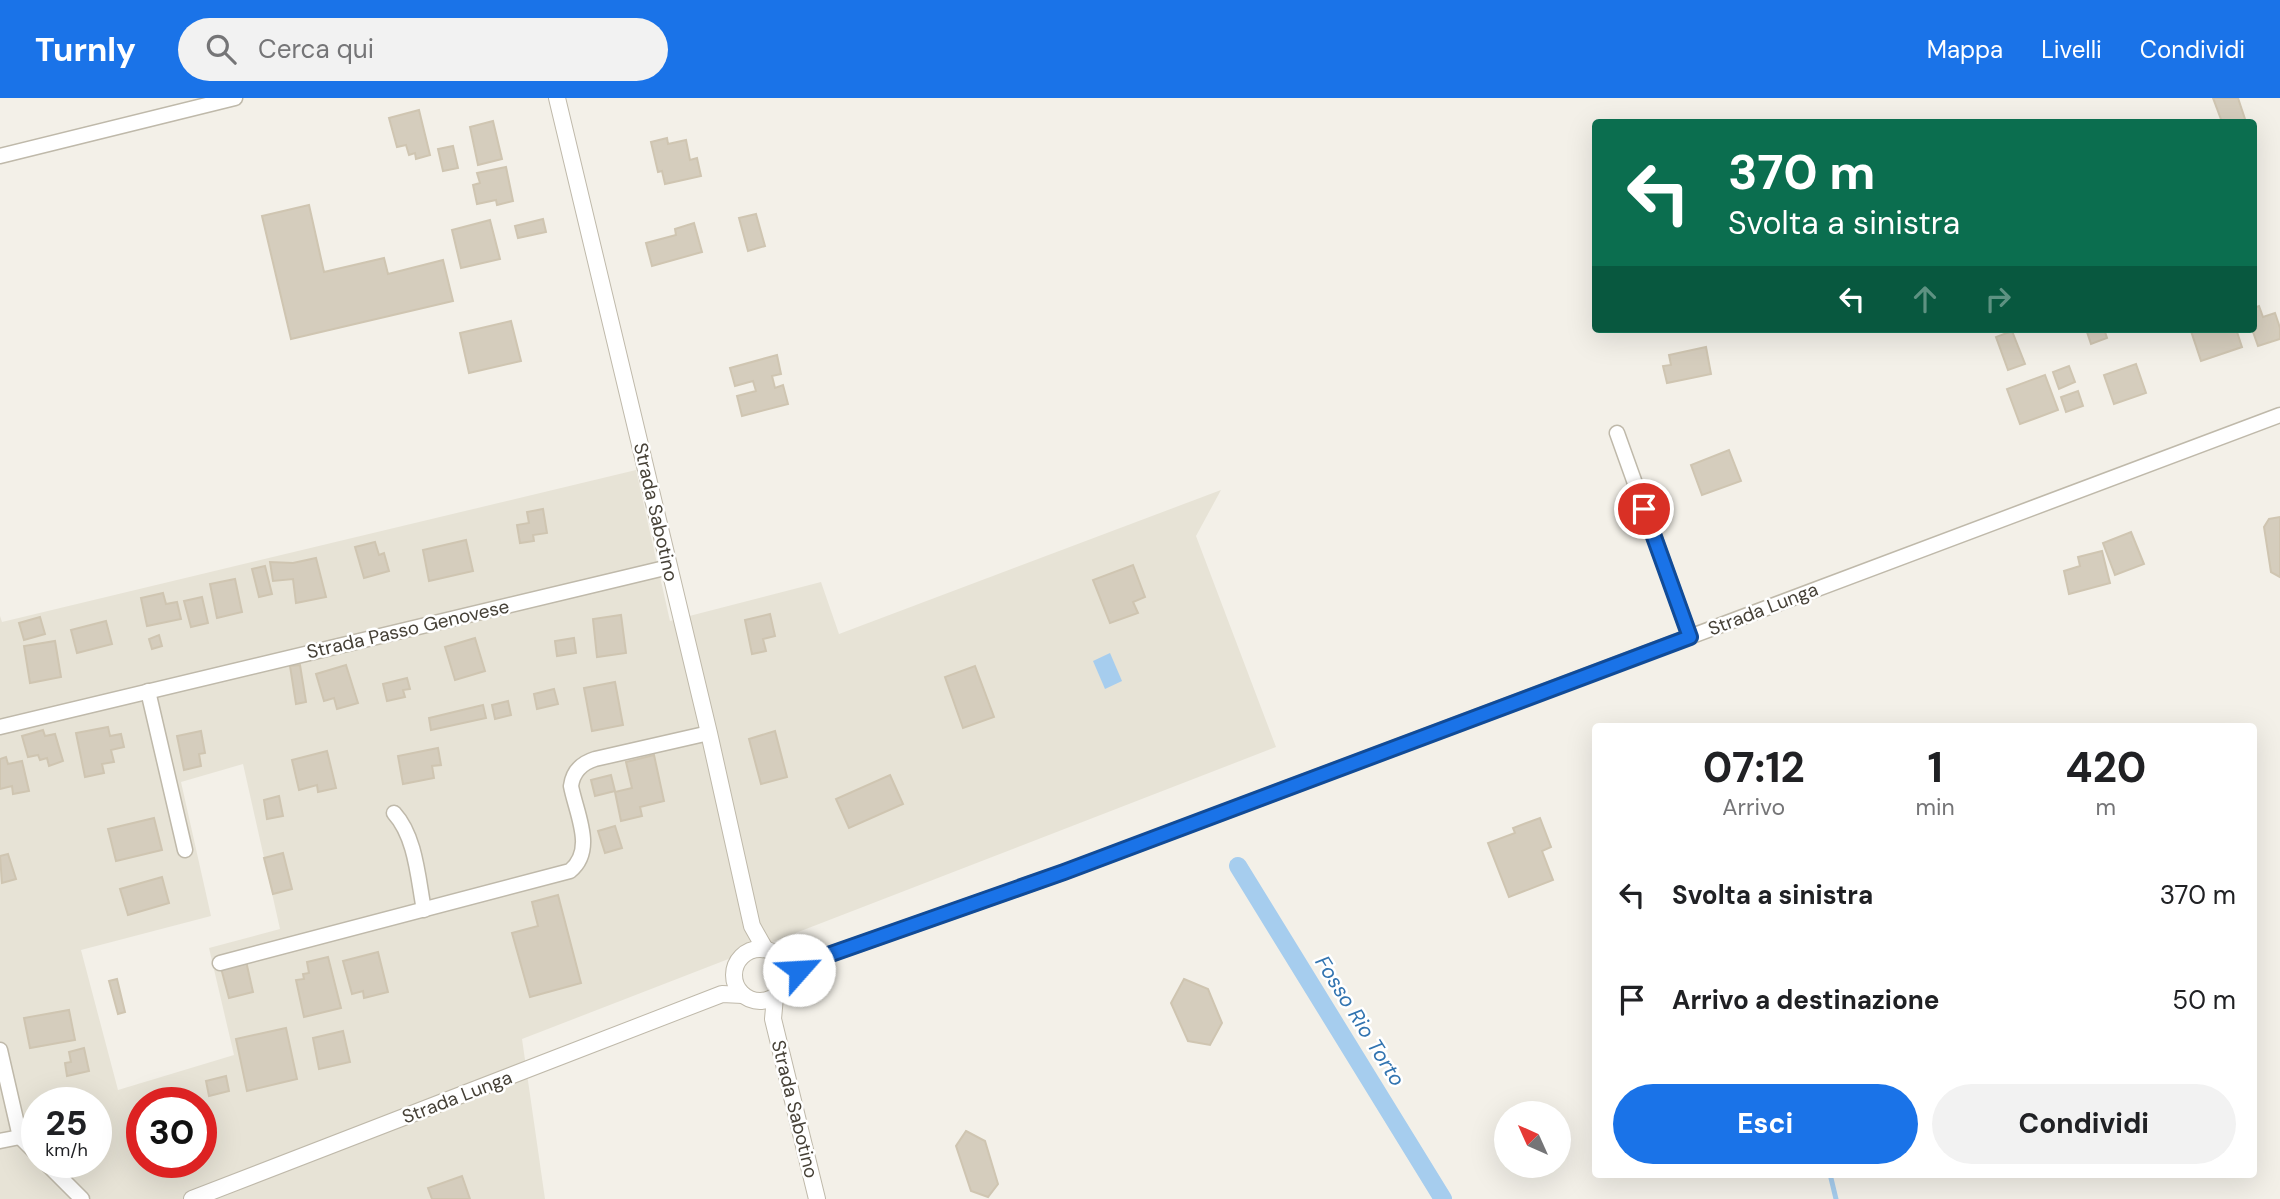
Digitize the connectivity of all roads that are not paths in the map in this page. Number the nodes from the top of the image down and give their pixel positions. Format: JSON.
{"nodes":[{"id":1,"x":235,"y":98,"type":"edge"},
{"id":2,"x":557,"y":98,"type":"edge"},
{"id":3,"x":0,"y":156,"type":"edge"},
{"id":4,"x":2280,"y":415,"type":"edge"},
{"id":5,"x":1617,"y":433,"type":"dead end"},
{"id":6,"x":669,"y":567,"type":"junction"},
{"id":7,"x":1690,"y":637,"type":"junction"},
{"id":8,"x":148,"y":691,"type":"junction"},
{"id":9,"x":0,"y":727,"type":"edge"},
{"id":10,"x":709,"y":733,"type":"junction"},
{"id":11,"x":394,"y":813,"type":"dead end"},
{"id":12,"x":185,"y":850,"type":"dead end"},
{"id":13,"x":424,"y":910,"type":"junction"},
{"id":14,"x":752,"y":926,"type":"junction"},
{"id":15,"x":765,"y":949,"type":"junction"},
{"id":16,"x":745,"y":953,"type":"junction"},
{"id":17,"x":780,"y":958,"type":"junction"},
{"id":18,"x":811,"y":961,"type":"junction"},
{"id":19,"x":220,"y":963,"type":"dead end"},
{"id":20,"x":734,"y":977,"type":"junction"},
{"id":21,"x":786,"y":979,"type":"junction"},
{"id":22,"x":722,"y":995,"type":"junction"},
{"id":23,"x":743,"y":995,"type":"junction"},
{"id":24,"x":767,"y":999,"type":"junction"},
{"id":25,"x":0,"y":1050,"type":"edge"},
{"id":26,"x":20,"y":1137,"type":"joint"},
{"id":27,"x":0,"y":1142,"type":"edge"},
{"id":28,"x":61,"y":1178,"type":"edge"},
{"id":29,"x":82,"y":1199,"type":"edge"},
{"id":30,"x":192,"y":1199,"type":"edge"},
{"id":31,"x":817,"y":1199,"type":"edge"}],
"edges":[{"from":1,"to":3,"type":"street"},
{"from":2,"to":6,"type":"street","name":"Strada Sabotino"},
{"from":4,"to":7,"type":"street","name":"Strada Lunga"},
{"from":5,"to":7,"type":"street"},
{"from":6,"to":8,"type":"street","name":"Strada Passo Genovese"},
{"from":6,"to":10,"type":"street","name":"Strada Sabotino"},
{"from":7,"to":18,"type":"street","name":"Strada Lunga"},
{"from":8,"to":9,"type":"street","name":"Strada Passo Genovese"},
{"from":8,"to":12,"type":"street"},
{"from":10,"to":13,"type":"street"},
{"from":10,"to":14,"type":"street","name":"Strada Sabotino"},
{"from":11,"to":13,"type":"street"},
{"from":13,"to":19,"type":"street"},
{"from":14,"to":15,"type":"street","name":"Strada Sabotino"},
{"from":14,"to":16,"type":"street","name":"Strada Sabotino"},
{"from":15,"to":16,"type":"street"},
{"from":15,"to":17,"type":"street"},
{"from":16,"to":20,"type":"street"},
{"from":17,"to":18,"type":"street","name":"Strada Lunga"},
{"from":17,"to":21,"type":"street"},
{"from":18,"to":21,"type":"street","name":"Strada Lunga"},
{"from":20,"to":22,"type":"street"},
{"from":20,"to":23,"type":"street"},
{"from":21,"to":24,"type":"street"},
{"from":22,"to":23,"type":"street","name":"Strada Lunga"},
{"from":22,"to":30,"type":"street","name":"Strada Lunga"},
{"from":23,"to":24,"type":"street"},
{"from":24,"to":31,"type":"street","name":"Strada Sabotino"},
{"from":25,"to":26,"type":"street"},
{"from":26,"to":27,"type":"street"},
{"from":28,"to":29,"type":"street"}]}
